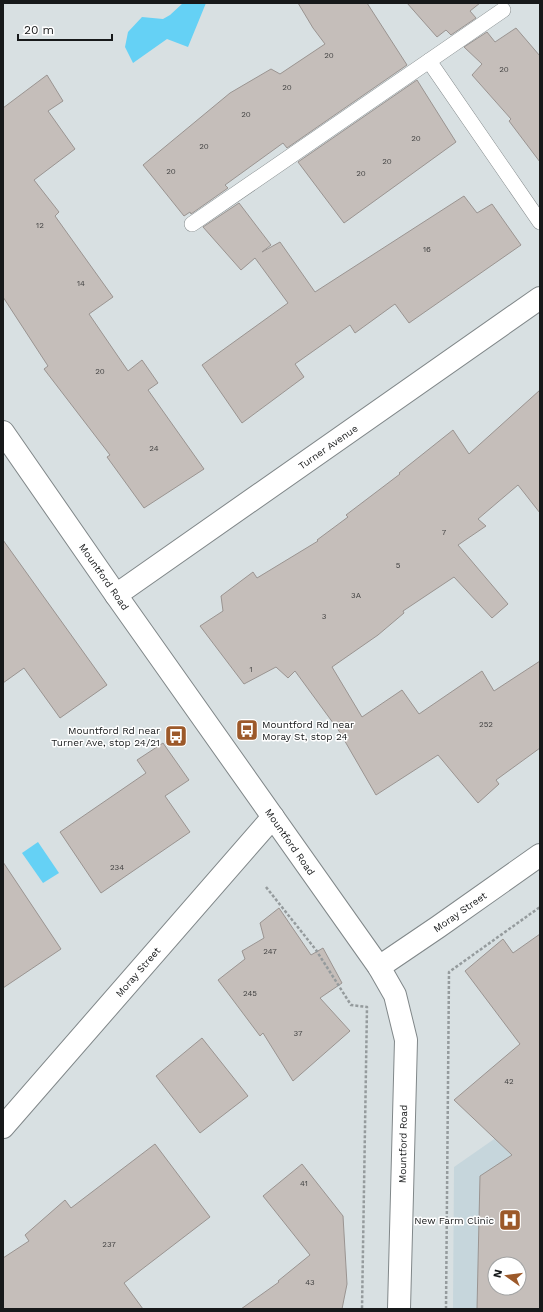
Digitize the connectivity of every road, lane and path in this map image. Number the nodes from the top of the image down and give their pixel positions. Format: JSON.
{"nodes":[{"id":1,"x":503,"y":10,"type":"dead end"},
{"id":2,"x":429,"y":62,"type":"junction"},
{"id":3,"x":540,"y":222,"type":"edge"},
{"id":4,"x":192,"y":224,"type":"dead end"},
{"id":5,"x":540,"y":298,"type":"edge"},
{"id":6,"x":6,"y":443,"type":"edge"},
{"id":7,"x":116,"y":595,"type":"junction"},
{"id":8,"x":273,"y":817,"type":"junction"},
{"id":9,"x":540,"y":855,"type":"edge"},
{"id":10,"x":266,"y":888,"type":"dead end"},
{"id":11,"x":540,"y":907,"type":"edge"},
{"id":12,"x":378,"y":967,"type":"junction"},
{"id":13,"x":3,"y":1127,"type":"edge"},
{"id":14,"x":362,"y":1309,"type":"edge"},
{"id":15,"x":399,"y":1309,"type":"edge"},
{"id":16,"x":446,"y":1309,"type":"edge"}],
"edges":[{"from":1,"to":2,"type":"lane"},
{"from":2,"to":3,"type":"lane"},
{"from":2,"to":4,"type":"lane"},
{"from":5,"to":7,"type":"street","name":"Turner Avenue"},
{"from":6,"to":7,"type":"street","name":"Mountford Road"},
{"from":7,"to":8,"type":"street","name":"Mountford Road"},
{"from":8,"to":12,"type":"street","name":"Mountford Road"},
{"from":8,"to":13,"type":"street","name":"Moray Street"},
{"from":9,"to":12,"type":"street","name":"Moray Street"},
{"from":10,"to":14,"type":"path"},
{"from":11,"to":16,"type":"path"},
{"from":12,"to":15,"type":"street","name":"Mountford Road"}]}
